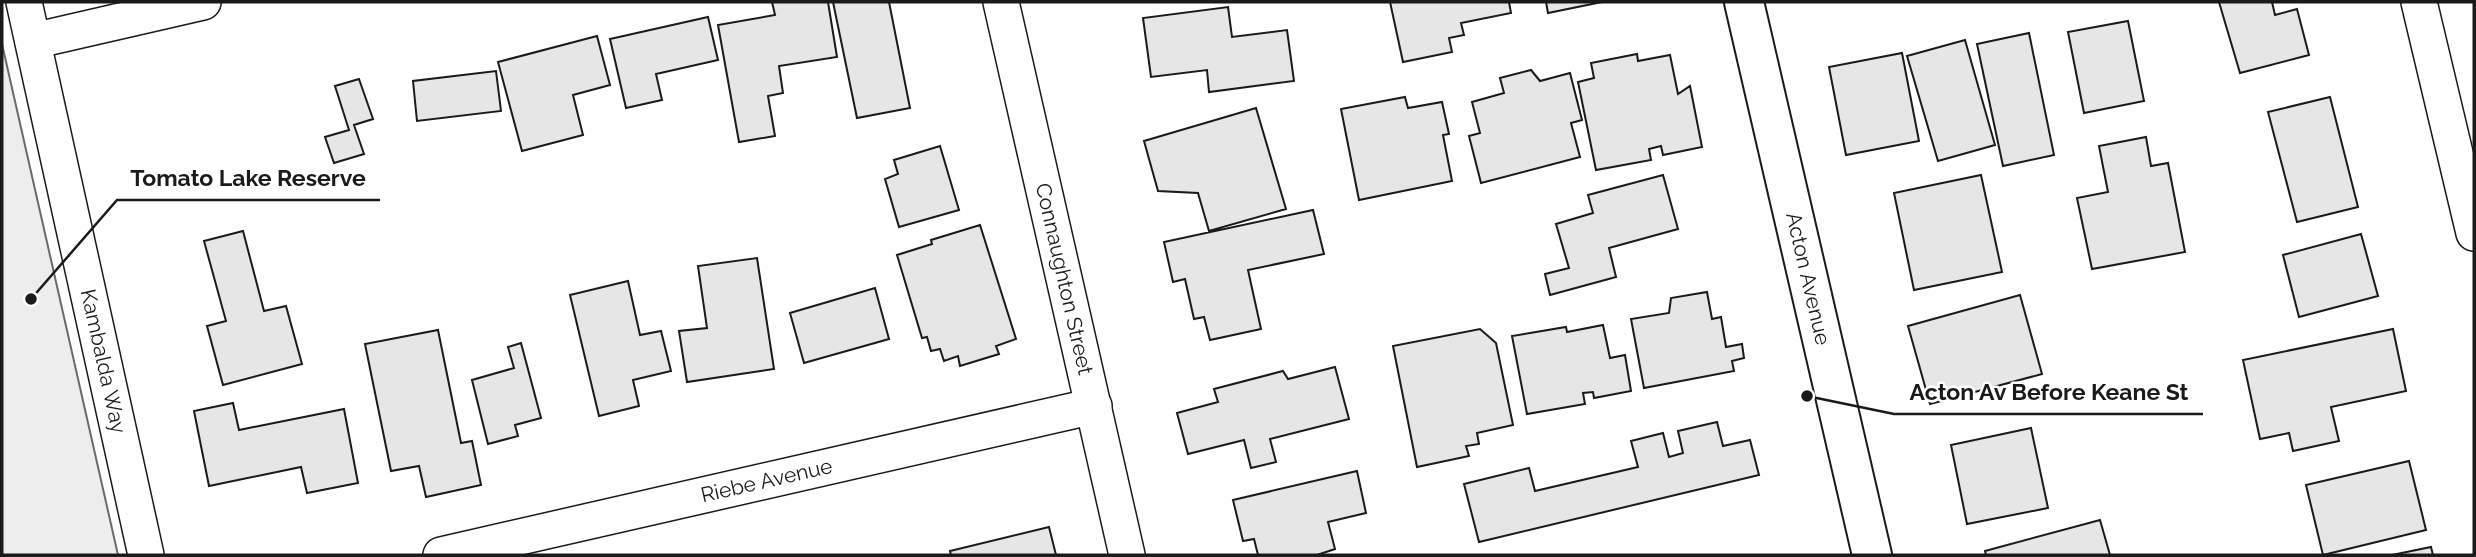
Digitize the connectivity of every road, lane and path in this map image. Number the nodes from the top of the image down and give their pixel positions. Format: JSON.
{"nodes":[{"id":1,"x":24,"y":2,"type":"edge"},
{"id":2,"x":203,"y":2,"type":"edge"},
{"id":3,"x":1001,"y":2,"type":"edge"},
{"id":4,"x":1744,"y":2,"type":"edge"},
{"id":5,"x":2419,"y":2,"type":"edge"},
{"id":6,"x":33,"y":41,"type":"junction"},
{"id":7,"x":2474,"y":233,"type":"edge"},
{"id":8,"x":1094,"y":406,"type":"junction"},
{"id":9,"x":146,"y":555,"type":"edge"},
{"id":10,"x":441,"y":555,"type":"edge"},
{"id":11,"x":1127,"y":555,"type":"edge"},
{"id":12,"x":1871,"y":555,"type":"edge"}],
"edges":[{"from":1,"to":6,"type":"street","name":"Kambalda Way"},
{"from":2,"to":6,"type":"street"},
{"from":3,"to":8,"type":"street","name":"Connaughton Street"},
{"from":4,"to":12,"type":"street","name":"Acton Avenue"},
{"from":5,"to":7,"type":"street"},
{"from":6,"to":9,"type":"street","name":"Kambalda Way"},
{"from":8,"to":10,"type":"street","name":"Riebe Avenue"},
{"from":8,"to":11,"type":"street","name":"Connaughton Street"}]}
